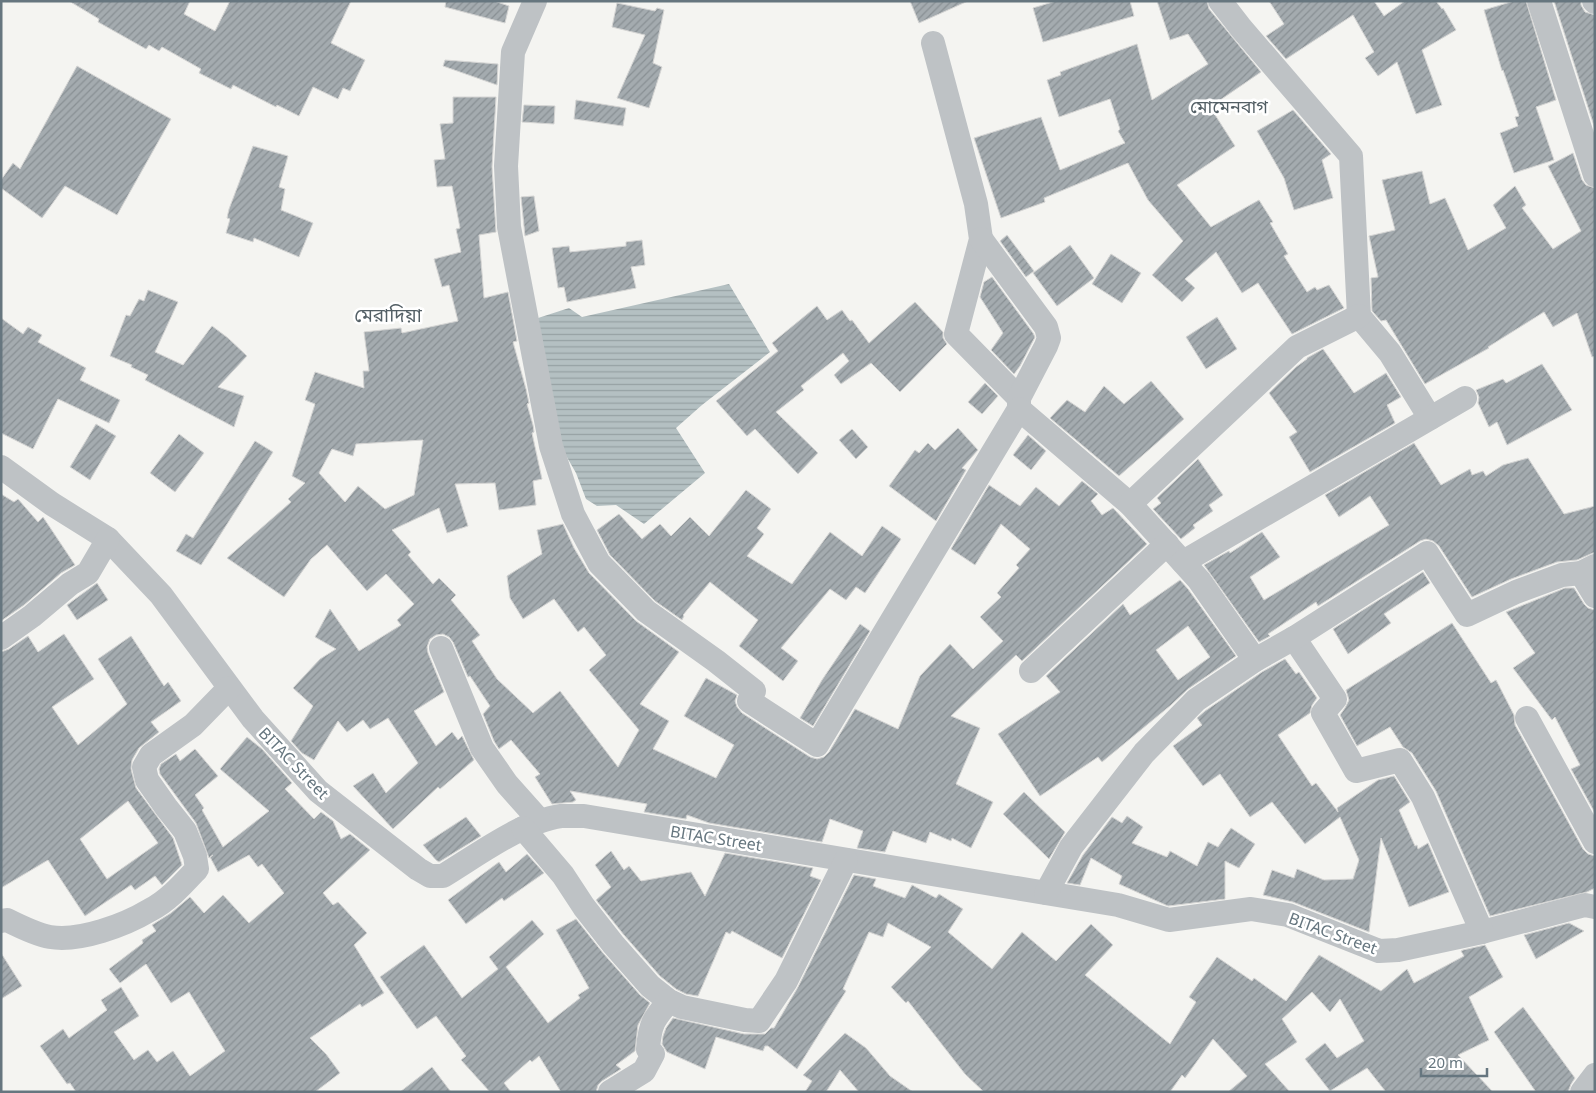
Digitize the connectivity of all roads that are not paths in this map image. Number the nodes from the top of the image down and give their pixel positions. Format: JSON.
{"nodes":[{"id":1,"x":535,"y":1,"type":"edge"},
{"id":2,"x":1220,"y":1,"type":"edge"},
{"id":3,"x":1539,"y":1,"type":"edge"},
{"id":4,"x":933,"y":43,"type":"dead end"},
{"id":5,"x":1595,"y":175,"type":"edge"},
{"id":6,"x":981,"y":239,"type":"junction"},
{"id":7,"x":1359,"y":316,"type":"junction"},
{"id":8,"x":1465,"y":398,"type":"dead end"},
{"id":9,"x":1019,"y":404,"type":"junction"},
{"id":10,"x":1430,"y":418,"type":"junction"},
{"id":11,"x":1,"y":467,"type":"edge"},
{"id":12,"x":1130,"y":504,"type":"junction"},
{"id":13,"x":108,"y":539,"type":"junction"},
{"id":14,"x":1167,"y":544,"type":"junction"},
{"id":15,"x":1184,"y":562,"type":"junction"},
{"id":16,"x":1588,"y":570,"type":"edge"},
{"id":17,"x":1595,"y":596,"type":"edge"},
{"id":18,"x":1,"y":638,"type":"edge"},
{"id":19,"x":1294,"y":638,"type":"junction"},
{"id":20,"x":441,"y":648,"type":"dead end"},
{"id":21,"x":1255,"y":660,"type":"junction"},
{"id":22,"x":1031,"y":671,"type":"dead end"},
{"id":23,"x":229,"y":688,"type":"junction"},
{"id":24,"x":1527,"y":718,"type":"dead end"},
{"id":25,"x":531,"y":825,"type":"junction"},
{"id":26,"x":1595,"y":842,"type":"edge"},
{"id":27,"x":846,"y":860,"type":"junction"},
{"id":28,"x":1046,"y":893,"type":"junction"},
{"id":29,"x":1595,"y":907,"type":"edge"},
{"id":30,"x":1,"y":922,"type":"edge"},
{"id":31,"x":1482,"y":932,"type":"junction"},
{"id":32,"x":669,"y":1001,"type":"junction"},
{"id":33,"x":1595,"y":1075,"type":"edge"},
{"id":34,"x":610,"y":1092,"type":"edge"},
{"id":35,"x":1582,"y":1092,"type":"edge"}],
"edges":[{"from":1,"to":9,"type":"street"},
{"from":2,"to":7,"type":"street"},
{"from":3,"to":5,"type":"street"},
{"from":4,"to":6,"type":"street"},
{"from":6,"to":9,"type":"street"},
{"from":6,"to":9,"type":"street"},
{"from":7,"to":10,"type":"street"},
{"from":7,"to":12,"type":"street"},
{"from":8,"to":10,"type":"street"},
{"from":9,"to":12,"type":"street"},
{"from":10,"to":15,"type":"street"},
{"from":11,"to":13,"type":"street","name":"BITAC Street"},
{"from":12,"to":14,"type":"street"},
{"from":13,"to":18,"type":"street"},
{"from":13,"to":23,"type":"street","name":"BITAC Street"},
{"from":14,"to":15,"type":"street"},
{"from":14,"to":22,"type":"street"},
{"from":15,"to":21,"type":"street"},
{"from":16,"to":17,"type":"street"},
{"from":16,"to":19,"type":"street"},
{"from":19,"to":21,"type":"street"},
{"from":19,"to":31,"type":"street"},
{"from":20,"to":25,"type":"street"},
{"from":21,"to":28,"type":"street"},
{"from":23,"to":25,"type":"street","name":"BITAC Street"},
{"from":23,"to":30,"type":"street"},
{"from":24,"to":26,"type":"street"},
{"from":25,"to":27,"type":"street","name":"BITAC Street"},
{"from":25,"to":32,"type":"street"},
{"from":27,"to":28,"type":"street","name":"BITAC Street"},
{"from":27,"to":32,"type":"street"},
{"from":28,"to":31,"type":"street","name":"BITAC Street"},
{"from":29,"to":31,"type":"street","name":"BITAC Street"},
{"from":32,"to":34,"type":"street"},
{"from":33,"to":35,"type":"street"}]}
